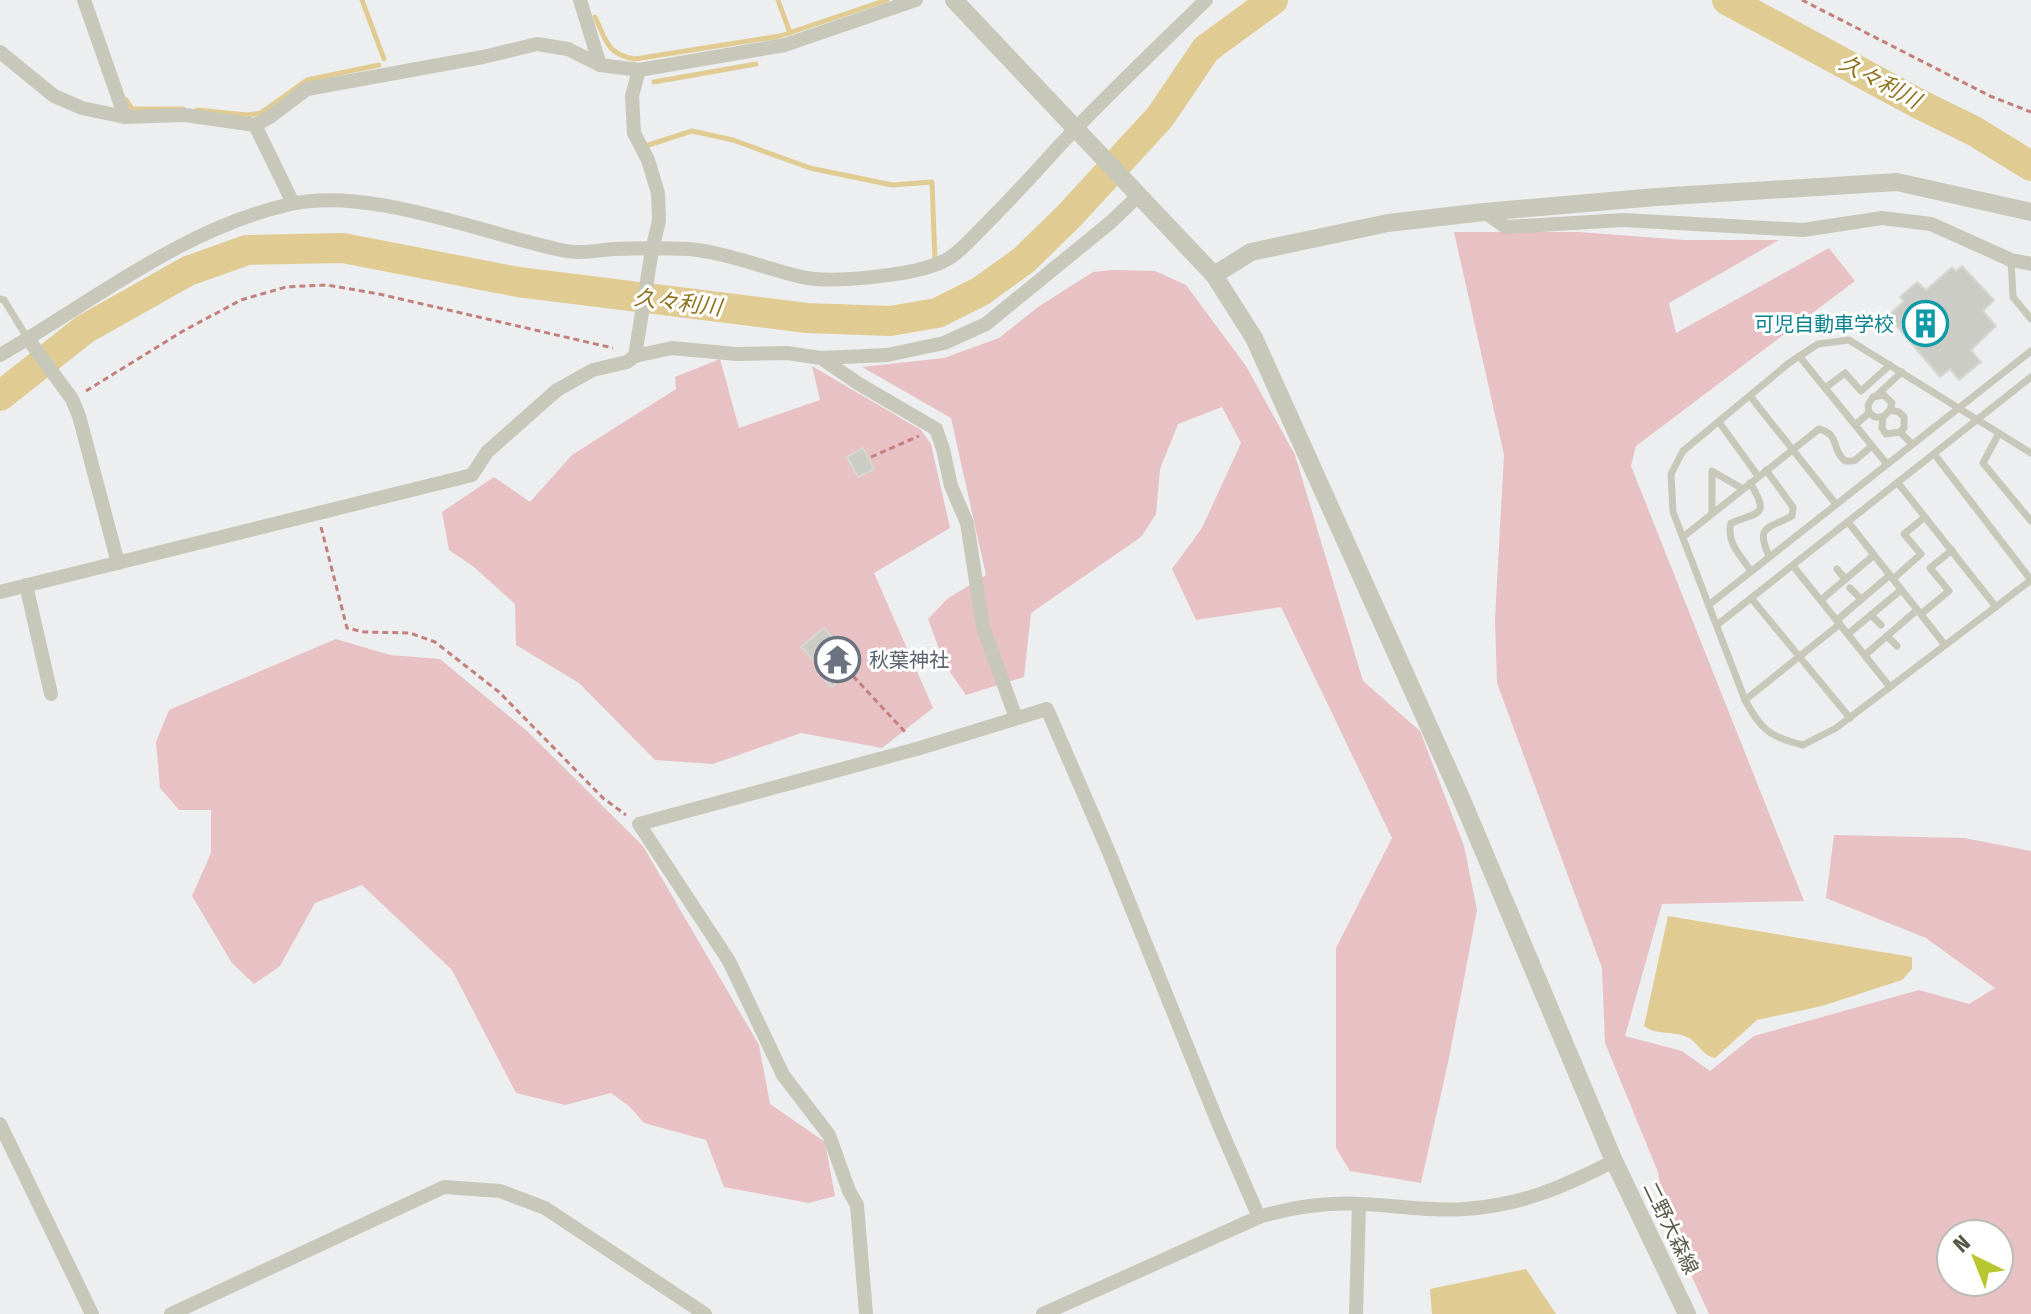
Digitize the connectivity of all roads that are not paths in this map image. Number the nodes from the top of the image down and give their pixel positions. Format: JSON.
{"nodes":[{"id":1,"x":84,"y":0,"type":"edge"},
{"id":2,"x":580,"y":0,"type":"edge"},
{"id":3,"x":916,"y":0,"type":"edge"},
{"id":4,"x":954,"y":0,"type":"edge"},
{"id":5,"x":1206,"y":0,"type":"edge"},
{"id":6,"x":1,"y":53,"type":"edge"},
{"id":7,"x":600,"y":65,"type":"junction"},
{"id":8,"x":639,"y":70,"type":"junction"},
{"id":9,"x":125,"y":117,"type":"junction"},
{"id":10,"x":255,"y":125,"type":"junction"},
{"id":11,"x":1075,"y":129,"type":"junction"},
{"id":12,"x":1138,"y":196,"type":"junction"},
{"id":13,"x":293,"y":203,"type":"junction"},
{"id":14,"x":1484,"y":212,"type":"junction"},
{"id":15,"x":2031,"y":212,"type":"edge"},
{"id":16,"x":652,"y":250,"type":"junction"},
{"id":17,"x":2011,"y":260,"type":"junction"},
{"id":18,"x":2031,"y":264,"type":"edge"},
{"id":19,"x":1214,"y":275,"type":"junction"},
{"id":20,"x":0,"y":299,"type":"edge"},
{"id":21,"x":2031,"y":319,"type":"edge"},
{"id":22,"x":29,"y":342,"type":"junction"},
{"id":23,"x":2031,"y":351,"type":"edge"},
{"id":24,"x":0,"y":355,"type":"edge"},
{"id":25,"x":635,"y":356,"type":"junction"},
{"id":26,"x":1799,"y":356,"type":"junction"},
{"id":27,"x":821,"y":358,"type":"junction"},
{"id":28,"x":1890,"y":365,"type":"junction"},
{"id":29,"x":1902,"y":372,"type":"junction"},
{"id":30,"x":2031,"y":377,"type":"edge"},
{"id":31,"x":1825,"y":388,"type":"junction"},
{"id":32,"x":1878,"y":394,"type":"junction"},
{"id":33,"x":1750,"y":396,"type":"junction"},
{"id":34,"x":1960,"y":408,"type":"junction"},
{"id":35,"x":1890,"y":410,"type":"junction"},
{"id":36,"x":1869,"y":413,"type":"junction"},
{"id":37,"x":1883,"y":417,"type":"junction"},
{"id":38,"x":1980,"y":419,"type":"junction"},
{"id":39,"x":1719,"y":422,"type":"junction"},
{"id":40,"x":1855,"y":425,"type":"junction"},
{"id":41,"x":1884,"y":431,"type":"junction"},
{"id":42,"x":1900,"y":432,"type":"junction"},
{"id":43,"x":1999,"y":433,"type":"junction"},
{"id":44,"x":1912,"y":444,"type":"junction"},
{"id":45,"x":1871,"y":445,"type":"junction"},
{"id":46,"x":1793,"y":449,"type":"junction"},
{"id":47,"x":2031,"y":453,"type":"edge"},
{"id":48,"x":1935,"y":455,"type":"junction"},
{"id":49,"x":1886,"y":463,"type":"junction"},
{"id":50,"x":1766,"y":470,"type":"junction"},
{"id":51,"x":1758,"y":476,"type":"junction"},
{"id":52,"x":1898,"y":483,"type":"junction"},
{"id":53,"x":1746,"y":486,"type":"junction"},
{"id":54,"x":1835,"y":503,"type":"junction"},
{"id":55,"x":1712,"y":513,"type":"junction"},
{"id":56,"x":1925,"y":517,"type":"junction"},
{"id":57,"x":2031,"y":521,"type":"edge"},
{"id":58,"x":1848,"y":522,"type":"junction"},
{"id":59,"x":1683,"y":537,"type":"junction"},
{"id":60,"x":1952,"y":550,"type":"junction"},
{"id":61,"x":1874,"y":555,"type":"junction"},
{"id":62,"x":1769,"y":556,"type":"junction"},
{"id":63,"x":118,"y":563,"type":"junction"},
{"id":64,"x":1793,"y":566,"type":"junction"},
{"id":65,"x":1837,"y":569,"type":"dead end"},
{"id":66,"x":1751,"y":571,"type":"junction"},
{"id":67,"x":1891,"y":577,"type":"junction"},
{"id":68,"x":1845,"y":579,"type":"junction"},
{"id":69,"x":2031,"y":580,"type":"edge"},
{"id":70,"x":26,"y":585,"type":"junction"},
{"id":71,"x":1850,"y":588,"type":"dead end"},
{"id":72,"x":1901,"y":590,"type":"junction"},
{"id":73,"x":0,"y":592,"type":"edge"},
{"id":74,"x":1751,"y":598,"type":"junction"},
{"id":75,"x":1861,"y":599,"type":"junction"},
{"id":76,"x":1821,"y":600,"type":"junction"},
{"id":77,"x":1710,"y":604,"type":"junction"},
{"id":78,"x":1996,"y":607,"type":"junction"},
{"id":79,"x":1919,"y":612,"type":"junction"},
{"id":80,"x":1871,"y":615,"type":"junction"},
{"id":81,"x":1838,"y":622,"type":"junction"},
{"id":82,"x":1717,"y":625,"type":"junction"},
{"id":83,"x":1881,"y":625,"type":"dead end"},
{"id":84,"x":1848,"y":634,"type":"junction"},
{"id":85,"x":1887,"y":636,"type":"junction"},
{"id":86,"x":1945,"y":645,"type":"junction"},
{"id":87,"x":1897,"y":646,"type":"dead end"},
{"id":88,"x":1865,"y":655,"type":"junction"},
{"id":89,"x":1799,"y":656,"type":"junction"},
{"id":90,"x":1890,"y":687,"type":"junction"},
{"id":91,"x":51,"y":694,"type":"dead end"},
{"id":92,"x":1745,"y":700,"type":"junction"},
{"id":93,"x":1016,"y":718,"type":"junction"},
{"id":94,"x":1850,"y":718,"type":"junction"},
{"id":95,"x":0,"y":1124,"type":"edge"},
{"id":96,"x":1614,"y":1161,"type":"junction"},
{"id":97,"x":1359,"y":1204,"type":"junction"},
{"id":98,"x":1259,"y":1217,"type":"junction"},
{"id":99,"x":92,"y":1314,"type":"edge"},
{"id":100,"x":171,"y":1314,"type":"edge"},
{"id":101,"x":705,"y":1314,"type":"edge"},
{"id":102,"x":866,"y":1314,"type":"edge"},
{"id":103,"x":1043,"y":1314,"type":"edge"},
{"id":104,"x":1356,"y":1314,"type":"edge"},
{"id":105,"x":1687,"y":1314,"type":"edge"}],
"edges":[{"from":1,"to":9,"type":"street"},
{"from":2,"to":7,"type":"street"},
{"from":3,"to":8,"type":"street"},
{"from":4,"to":11,"type":"street","name":"二野大森線"},
{"from":5,"to":11,"type":"street"},
{"from":6,"to":9,"type":"street"},
{"from":7,"to":8,"type":"street"},
{"from":7,"to":10,"type":"street"},
{"from":8,"to":16,"type":"street"},
{"from":9,"to":10,"type":"street"},
{"from":10,"to":13,"type":"street"},
{"from":11,"to":12,"type":"street","name":"二野大森線"},
{"from":11,"to":16,"type":"street"},
{"from":12,"to":19,"type":"street","name":"二野大森線"},
{"from":12,"to":27,"type":"street"},
{"from":13,"to":16,"type":"street"},
{"from":13,"to":22,"type":"street"},
{"from":14,"to":15,"type":"street"},
{"from":14,"to":17,"type":"street"},
{"from":14,"to":19,"type":"street"},
{"from":16,"to":25,"type":"street"},
{"from":17,"to":18,"type":"street"},
{"from":17,"to":21,"type":"lane"},
{"from":19,"to":96,"type":"street","name":"二野大森線"},
{"from":20,"to":22,"type":"lane"},
{"from":22,"to":24,"type":"street"},
{"from":22,"to":63,"type":"street"},
{"from":23,"to":34,"type":"lane"},
{"from":25,"to":27,"type":"street"},
{"from":25,"to":63,"type":"street"},
{"from":26,"to":28,"type":"lane"},
{"from":26,"to":31,"type":"lane"},
{"from":26,"to":33,"type":"lane"},
{"from":27,"to":93,"type":"street"},
{"from":28,"to":29,"type":"lane"},
{"from":28,"to":31,"type":"lane"},
{"from":29,"to":32,"type":"lane"},
{"from":29,"to":34,"type":"lane"},
{"from":30,"to":38,"type":"lane"},
{"from":31,"to":40,"type":"lane"},
{"from":32,"to":35,"type":"lane"},
{"from":32,"to":36,"type":"lane"},
{"from":33,"to":39,"type":"lane"},
{"from":33,"to":46,"type":"lane"},
{"from":34,"to":38,"type":"lane"},
{"from":34,"to":44,"type":"lane"},
{"from":35,"to":37,"type":"lane"},
{"from":35,"to":42,"type":"lane"},
{"from":36,"to":37,"type":"lane"},
{"from":36,"to":40,"type":"lane"},
{"from":37,"to":41,"type":"lane"},
{"from":38,"to":43,"type":"lane"},
{"from":38,"to":48,"type":"lane"},
{"from":39,"to":51,"type":"lane"},
{"from":39,"to":59,"type":"lane"},
{"from":40,"to":45,"type":"lane"},
{"from":41,"to":42,"type":"lane"},
{"from":41,"to":45,"type":"lane"},
{"from":42,"to":44,"type":"lane"},
{"from":43,"to":47,"type":"lane"},
{"from":43,"to":57,"type":"lane"},
{"from":44,"to":49,"type":"lane"},
{"from":45,"to":46,"type":"lane"},
{"from":45,"to":49,"type":"lane"},
{"from":46,"to":50,"type":"lane"},
{"from":46,"to":54,"type":"lane"},
{"from":48,"to":52,"type":"lane"},
{"from":48,"to":69,"type":"lane"},
{"from":49,"to":54,"type":"lane"},
{"from":50,"to":51,"type":"lane"},
{"from":50,"to":62,"type":"lane"},
{"from":51,"to":53,"type":"lane"},
{"from":52,"to":56,"type":"lane"},
{"from":52,"to":58,"type":"lane"},
{"from":53,"to":55,"type":"lane"},
{"from":53,"to":55,"type":"lane"},
{"from":53,"to":66,"type":"lane"},
{"from":54,"to":62,"type":"lane"},
{"from":55,"to":59,"type":"lane"},
{"from":56,"to":60,"type":"lane"},
{"from":56,"to":67,"type":"lane"},
{"from":58,"to":61,"type":"lane"},
{"from":58,"to":64,"type":"lane"},
{"from":59,"to":77,"type":"lane"},
{"from":60,"to":78,"type":"lane"},
{"from":60,"to":79,"type":"lane"},
{"from":61,"to":67,"type":"lane"},
{"from":61,"to":68,"type":"lane"},
{"from":62,"to":66,"type":"lane"},
{"from":63,"to":70,"type":"street"},
{"from":64,"to":74,"type":"lane"},
{"from":64,"to":76,"type":"lane"},
{"from":65,"to":68,"type":"lane"},
{"from":66,"to":77,"type":"lane"},
{"from":67,"to":72,"type":"lane"},
{"from":67,"to":75,"type":"lane"},
{"from":68,"to":76,"type":"lane"},
{"from":69,"to":78,"type":"lane"},
{"from":70,"to":73,"type":"street"},
{"from":70,"to":91,"type":"street"},
{"from":71,"to":75,"type":"lane"},
{"from":72,"to":79,"type":"lane"},
{"from":72,"to":80,"type":"lane"},
{"from":74,"to":82,"type":"lane"},
{"from":74,"to":89,"type":"lane"},
{"from":75,"to":81,"type":"lane"},
{"from":76,"to":81,"type":"lane"},
{"from":77,"to":82,"type":"lane"},
{"from":78,"to":86,"type":"lane"},
{"from":79,"to":85,"type":"lane"},
{"from":79,"to":86,"type":"lane"},
{"from":80,"to":83,"type":"lane"},
{"from":80,"to":84,"type":"lane"},
{"from":81,"to":84,"type":"lane"},
{"from":81,"to":89,"type":"lane"},
{"from":82,"to":92,"type":"lane"},
{"from":84,"to":88,"type":"lane"},
{"from":85,"to":87,"type":"lane"},
{"from":85,"to":88,"type":"lane"},
{"from":86,"to":90,"type":"lane"},
{"from":88,"to":90,"type":"lane"},
{"from":89,"to":92,"type":"lane"},
{"from":89,"to":94,"type":"lane"},
{"from":90,"to":94,"type":"lane"},
{"from":92,"to":94,"type":"lane"},
{"from":93,"to":98,"type":"street"},
{"from":93,"to":102,"type":"street"},
{"from":95,"to":99,"type":"street"},
{"from":96,"to":97,"type":"street"},
{"from":96,"to":105,"type":"street","name":"二野大森線"},
{"from":97,"to":98,"type":"street"},
{"from":97,"to":104,"type":"street"},
{"from":98,"to":103,"type":"street"},
{"from":100,"to":101,"type":"street"}]}
